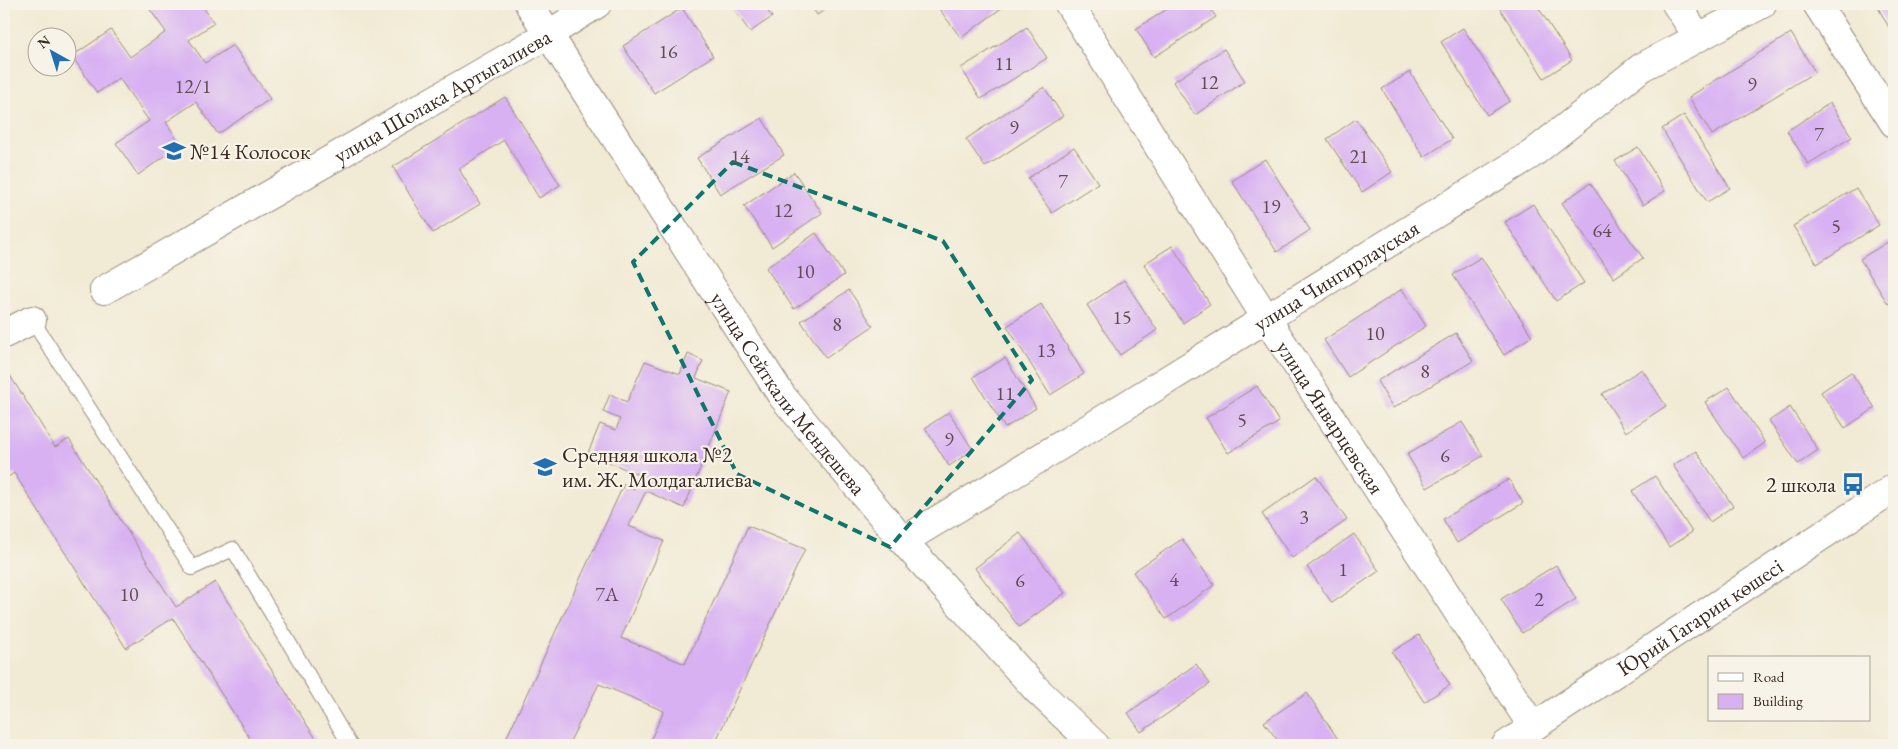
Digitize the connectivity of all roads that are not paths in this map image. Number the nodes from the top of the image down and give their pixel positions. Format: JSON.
{"nodes":[{"id":1,"x":529,"y":4,"type":"edge"},
{"id":2,"x":597,"y":4,"type":"edge"},
{"id":3,"x":1069,"y":4,"type":"edge"},
{"id":4,"x":1676,"y":4,"type":"edge"},
{"id":5,"x":1762,"y":4,"type":"edge"},
{"id":6,"x":1817,"y":4,"type":"edge"},
{"id":7,"x":550,"y":34,"type":"junction"},
{"id":8,"x":1698,"y":37,"type":"junction"},
{"id":9,"x":1894,"y":123,"type":"edge"},
{"id":10,"x":104,"y":290,"type":"dead end"},
{"id":11,"x":1266,"y":318,"type":"junction"},
{"id":12,"x":32,"y":320,"type":"joint"},
{"id":13,"x":4,"y":334,"type":"edge"},
{"id":14,"x":1892,"y":492,"type":"edge"},
{"id":15,"x":902,"y":541,"type":"junction"},
{"id":16,"x":1533,"y":727,"type":"junction"},
{"id":17,"x":350,"y":745,"type":"edge"},
{"id":18,"x":1095,"y":745,"type":"edge"},
{"id":19,"x":1506,"y":745,"type":"edge"}],
"edges":[{"from":1,"to":7,"type":"street","name":"улица Сейткали Мендешева"},
{"from":2,"to":7,"type":"street","name":"улица Шолака Артыгалиева"},
{"from":3,"to":11,"type":"street","name":"улица Январцевская"},
{"from":4,"to":8,"type":"street"},
{"from":5,"to":8,"type":"street","name":"улица Чингирлауская"},
{"from":6,"to":9,"type":"street"},
{"from":7,"to":10,"type":"street","name":"улица Шолака Артыгалиева"},
{"from":7,"to":15,"type":"street","name":"улица Сейткали Мендешева"},
{"from":8,"to":11,"type":"street","name":"улица Чингирлауская"},
{"from":11,"to":15,"type":"street","name":"улица Чингирлауская"},
{"from":11,"to":16,"type":"street","name":"улица Январцевская"},
{"from":12,"to":13,"type":"street"},
{"from":12,"to":17,"type":"lane"},
{"from":14,"to":16,"type":"street","name":"Юрий Гагарин көшесі"},
{"from":15,"to":18,"type":"street","name":"улица Сейткали Мендешева"},
{"from":16,"to":19,"type":"street","name":"Юрий Гагарин көшесі"}]}
